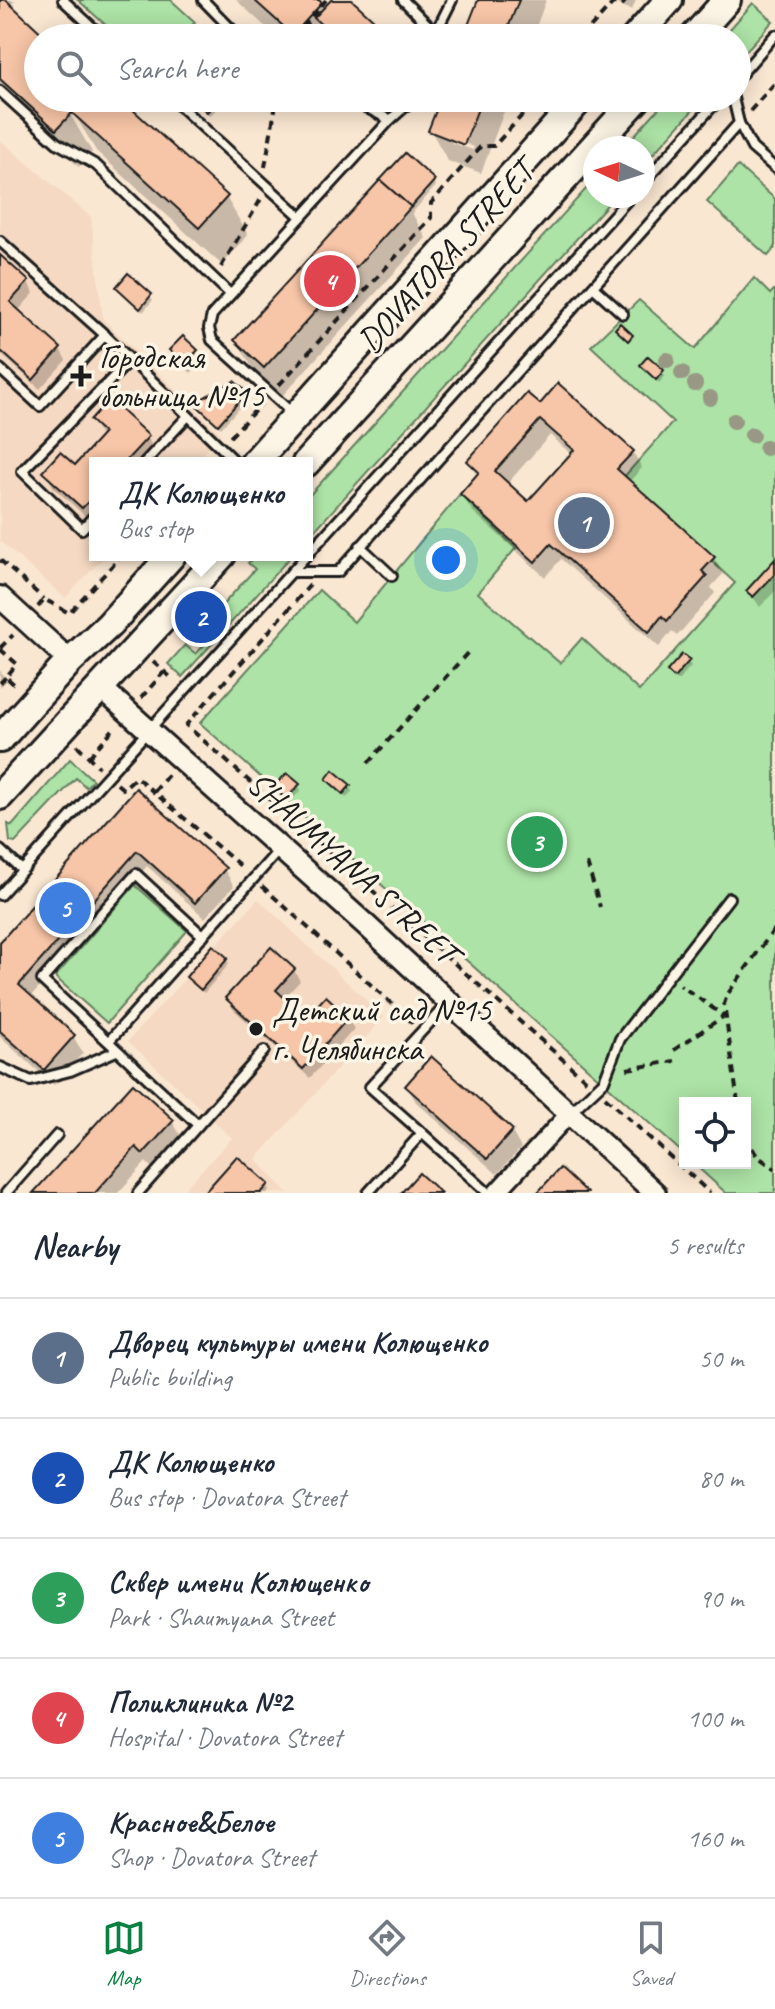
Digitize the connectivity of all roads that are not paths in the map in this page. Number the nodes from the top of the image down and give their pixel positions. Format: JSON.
{"nodes":[{"id":1,"x":63,"y":0,"type":"edge"},
{"id":2,"x":203,"y":0,"type":"edge"},
{"id":3,"x":403,"y":0,"type":"edge"},
{"id":4,"x":452,"y":0,"type":"edge"},
{"id":5,"x":669,"y":0,"type":"edge"},
{"id":6,"x":727,"y":0,"type":"edge"},
{"id":7,"x":89,"y":24,"type":"edge"},
{"id":8,"x":226,"y":24,"type":"edge"},
{"id":9,"x":424,"y":24,"type":"edge"},
{"id":10,"x":440,"y":24,"type":"edge"},
{"id":11,"x":648,"y":24,"type":"edge"},
{"id":12,"x":706,"y":24,"type":"edge"},
{"id":13,"x":775,"y":35,"type":"edge"},
{"id":14,"x":751,"y":63,"type":"edge"},
{"id":15,"x":0,"y":91,"type":"edge"},
{"id":16,"x":186,"y":112,"type":"edge"},
{"id":17,"x":375,"y":112,"type":"edge"},
{"id":18,"x":399,"y":112,"type":"edge"},
{"id":19,"x":568,"y":112,"type":"edge"},
{"id":20,"x":625,"y":112,"type":"edge"},
{"id":21,"x":707,"y":112,"type":"edge"},
{"id":22,"x":736,"y":112,"type":"edge"},
{"id":23,"x":390,"y":120,"type":"junction"},
{"id":24,"x":739,"y":123,"type":"junction"},
{"id":25,"x":775,"y":168,"type":"edge"},
{"id":26,"x":655,"y":170,"type":"edge"},
{"id":27,"x":620,"y":208,"type":"edge"},
{"id":28,"x":301,"y":217,"type":"junction"},
{"id":29,"x":0,"y":241,"type":"edge"},
{"id":30,"x":593,"y":287,"type":"junction"},
{"id":31,"x":230,"y":294,"type":"junction"},
{"id":32,"x":623,"y":314,"type":"dead end"},
{"id":33,"x":105,"y":335,"type":"junction"},
{"id":34,"x":130,"y":360,"type":"junction"},
{"id":35,"x":0,"y":369,"type":"edge"},
{"id":36,"x":188,"y":416,"type":"junction"},
{"id":37,"x":296,"y":416,"type":"junction"},
{"id":38,"x":150,"y":457,"type":"edge"},
{"id":39,"x":231,"y":457,"type":"edge"},
{"id":40,"x":259,"y":457,"type":"edge"},
{"id":41,"x":311,"y":457,"type":"edge"},
{"id":42,"x":89,"y":521,"type":"edge"},
{"id":43,"x":360,"y":546,"type":"junction"},
{"id":44,"x":313,"y":549,"type":"edge"},
{"id":45,"x":167,"y":561,"type":"edge"},
{"id":46,"x":217,"y":561,"type":"edge"},
{"id":47,"x":302,"y":561,"type":"edge"},
{"id":48,"x":292,"y":572,"type":"junction"},
{"id":49,"x":392,"y":576,"type":"dead end"},
{"id":50,"x":0,"y":597,"type":"edge"},
{"id":51,"x":70,"y":661,"type":"junction"},
{"id":52,"x":99,"y":686,"type":"junction"},
{"id":53,"x":149,"y":731,"type":"junction"},
{"id":54,"x":0,"y":739,"type":"edge"},
{"id":55,"x":0,"y":796,"type":"edge"},
{"id":56,"x":280,"y":849,"type":"junction"},
{"id":57,"x":0,"y":850,"type":"edge"},
{"id":58,"x":22,"y":870,"type":"junction"},
{"id":59,"x":0,"y":895,"type":"edge"},
{"id":60,"x":729,"y":898,"type":"dead end"},
{"id":61,"x":203,"y":936,"type":"junction"},
{"id":62,"x":448,"y":1003,"type":"junction"},
{"id":63,"x":109,"y":1041,"type":"junction"},
{"id":64,"x":116,"y":1051,"type":"junction"},
{"id":65,"x":264,"y":1051,"type":"dead end"},
{"id":66,"x":0,"y":1067,"type":"edge"},
{"id":67,"x":568,"y":1115,"type":"junction"},
{"id":68,"x":198,"y":1125,"type":"junction"},
{"id":69,"x":422,"y":1133,"type":"junction"},
{"id":70,"x":57,"y":1135,"type":"dead end"},
{"id":71,"x":6,"y":1193,"type":"edge"},
{"id":72,"x":138,"y":1193,"type":"edge"},
{"id":73,"x":368,"y":1193,"type":"edge"},
{"id":74,"x":488,"y":1193,"type":"edge"},
{"id":75,"x":496,"y":1193,"type":"edge"},
{"id":76,"x":655,"y":1193,"type":"edge"}],
"edges":[{"from":1,"to":7,"type":"lane"},
{"from":2,"to":8,"type":"lane"},
{"from":3,"to":9,"type":"lane"},
{"from":4,"to":10,"type":"lane"},
{"from":5,"to":11,"type":"main road"},
{"from":6,"to":12,"type":"main road"},
{"from":13,"to":14,"type":"lane"},
{"from":15,"to":31,"type":"lane"},
{"from":16,"to":28,"type":"lane"},
{"from":17,"to":23,"type":"lane"},
{"from":18,"to":23,"type":"lane"},
{"from":19,"to":37,"type":"main road","name":"DOVATORA STREET"},
{"from":20,"to":41,"type":"main road","name":"DOVATORA STREET"},
{"from":21,"to":26,"type":"lane"},
{"from":22,"to":24,"type":"lane"},
{"from":23,"to":28,"type":"lane"},
{"from":24,"to":25,"type":"lane"},
{"from":24,"to":30,"type":"lane"},
{"from":27,"to":44,"type":"lane"},
{"from":28,"to":31,"type":"lane"},
{"from":29,"to":33,"type":"lane"},
{"from":30,"to":32,"type":"lane"},
{"from":30,"to":43,"type":"lane"},
{"from":31,"to":37,"type":"lane"},
{"from":33,"to":34,"type":"lane"},
{"from":33,"to":35,"type":"lane"},
{"from":34,"to":36,"type":"lane"},
{"from":34,"to":42,"type":"lane"},
{"from":36,"to":38,"type":"lane"},
{"from":36,"to":39,"type":"lane"},
{"from":37,"to":40,"type":"main road","name":"DOVATORA STREET"},
{"from":43,"to":48,"type":"lane"},
{"from":43,"to":49,"type":"lane"},
{"from":45,"to":51,"type":"main road"},
{"from":46,"to":52,"type":"main road"},
{"from":47,"to":48,"type":"lane"},
{"from":48,"to":53,"type":"lane"},
{"from":50,"to":51,"type":"street","name":"SHAUMYANA STREET"},
{"from":51,"to":52,"type":"main road","name":"SHAUMYANA STREET"},
{"from":51,"to":54,"type":"main road"},
{"from":52,"to":53,"type":"street","name":"SHAUMYANA STREET"},
{"from":52,"to":55,"type":"main road"},
{"from":53,"to":56,"type":"street","name":"SHAUMYANA STREET"},
{"from":53,"to":58,"type":"lane"},
{"from":56,"to":61,"type":"lane"},
{"from":56,"to":62,"type":"street","name":"SHAUMYANA STREET"},
{"from":57,"to":58,"type":"lane"},
{"from":58,"to":59,"type":"lane"},
{"from":60,"to":67,"type":"lane"},
{"from":61,"to":63,"type":"lane"},
{"from":61,"to":63,"type":"lane"},
{"from":62,"to":67,"type":"street","name":"SHAUMYANA STREET"},
{"from":62,"to":69,"type":"lane"},
{"from":63,"to":64,"type":"lane"},
{"from":64,"to":66,"type":"lane"},
{"from":64,"to":68,"type":"lane"},
{"from":65,"to":68,"type":"lane"},
{"from":67,"to":75,"type":"street"},
{"from":67,"to":76,"type":"street","name":"SHAUMYANA STREET"},
{"from":68,"to":72,"type":"lane"},
{"from":69,"to":73,"type":"lane"},
{"from":69,"to":74,"type":"lane"},
{"from":70,"to":71,"type":"lane"}]}
